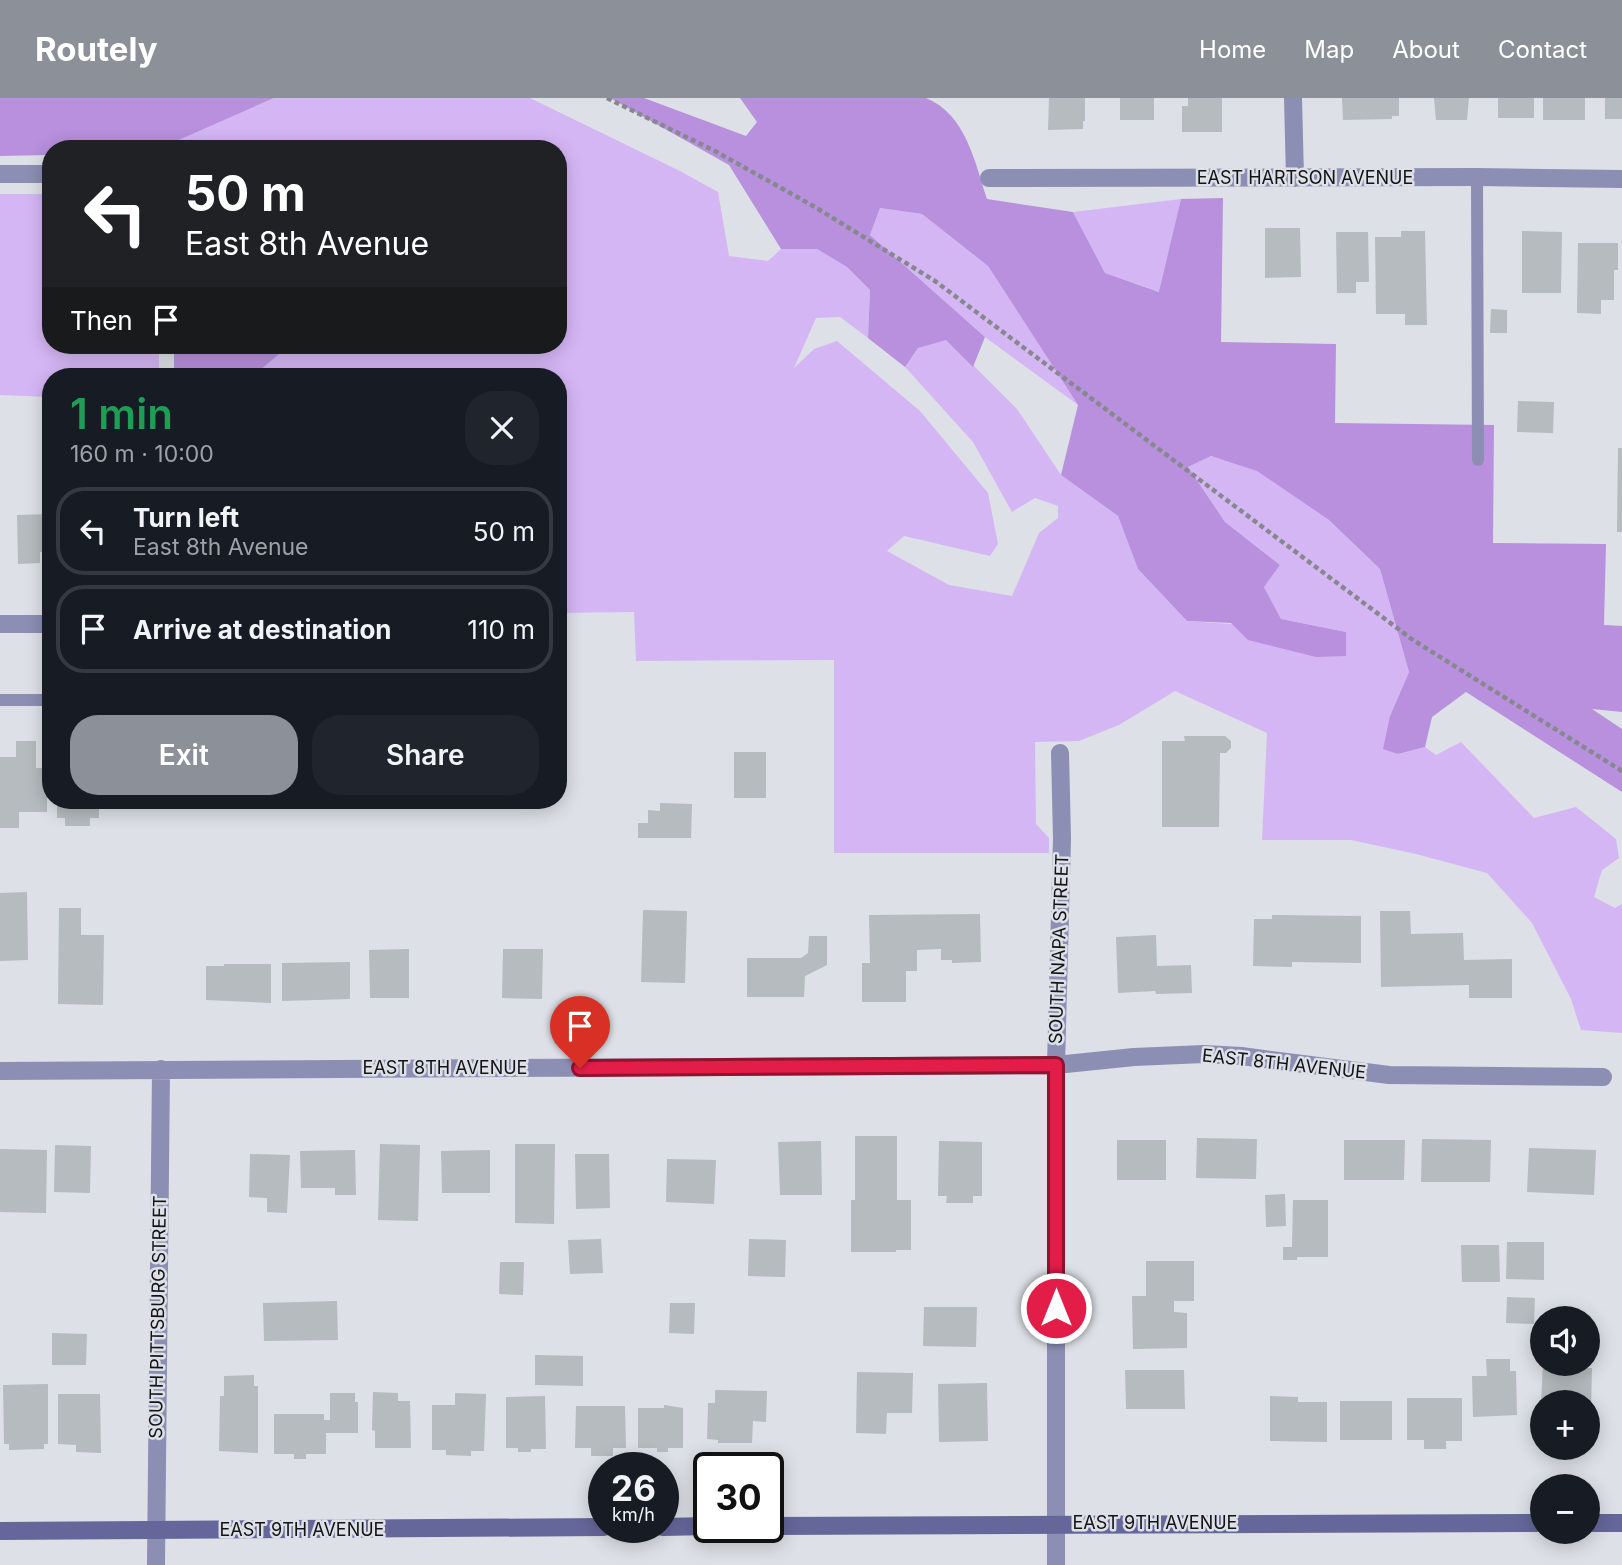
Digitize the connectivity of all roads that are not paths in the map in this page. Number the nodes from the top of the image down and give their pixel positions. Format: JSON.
{"nodes":[{"id":1,"x":1293,"y":98,"type":"edge"},
{"id":2,"x":0,"y":174,"type":"edge"},
{"id":3,"x":42,"y":174,"type":"edge"},
{"id":4,"x":1477,"y":177,"type":"junction"},
{"id":5,"x":989,"y":178,"type":"dead end"},
{"id":6,"x":1295,"y":178,"type":"junction"},
{"id":7,"x":1622,"y":179,"type":"edge"},
{"id":8,"x":1478,"y":460,"type":"dead end"},
{"id":9,"x":0,"y":624,"type":"edge"},
{"id":10,"x":42,"y":624,"type":"edge"},
{"id":11,"x":0,"y":700,"type":"edge"},
{"id":12,"x":42,"y":700,"type":"edge"},
{"id":13,"x":1060,"y":753,"type":"dead end"},
{"id":14,"x":1056,"y":1065,"type":"junction"},
{"id":15,"x":161,"y":1069,"type":"junction"},
{"id":16,"x":0,"y":1071,"type":"edge"},
{"id":17,"x":1602,"y":1077,"type":"dead end"},
{"id":18,"x":1530,"y":1523,"type":"edge"},
{"id":19,"x":1600,"y":1523,"type":"edge"},
{"id":20,"x":1622,"y":1523,"type":"edge"},
{"id":21,"x":1056,"y":1524,"type":"junction"},
{"id":22,"x":784,"y":1526,"type":"edge"},
{"id":23,"x":588,"y":1527,"type":"edge"},
{"id":24,"x":0,"y":1531,"type":"edge"},
{"id":25,"x":156,"y":1531,"type":"junction"},
{"id":26,"x":156,"y":1565,"type":"edge"},
{"id":27,"x":1056,"y":1565,"type":"edge"}],
"edges":[{"from":1,"to":6,"type":"street"},
{"from":2,"to":3,"type":"street"},
{"from":4,"to":6,"type":"street","name":"EAST HARTSON AVENUE"},
{"from":4,"to":7,"type":"street","name":"EAST HARTSON AVENUE"},
{"from":4,"to":8,"type":"lane"},
{"from":5,"to":6,"type":"street","name":"EAST HARTSON AVENUE"},
{"from":9,"to":10,"type":"street"},
{"from":11,"to":12,"type":"lane"},
{"from":13,"to":14,"type":"street","name":"SOUTH NAPA STREET"},
{"from":14,"to":15,"type":"street","name":"EAST 8TH AVENUE"},
{"from":14,"to":17,"type":"street","name":"EAST 8TH AVENUE"},
{"from":14,"to":21,"type":"street","name":"SOUTH NAPA STREET"},
{"from":15,"to":16,"type":"street","name":"EAST 8TH AVENUE"},
{"from":15,"to":25,"type":"street","name":"SOUTH PITTSBURG STREET"},
{"from":18,"to":21,"type":"street","name":"EAST 9TH AVENUE"},
{"from":19,"to":20,"type":"street"},
{"from":21,"to":22,"type":"street","name":"EAST 9TH AVENUE"},
{"from":21,"to":27,"type":"street","name":"SOUTH NAPA STREET"},
{"from":23,"to":25,"type":"street","name":"EAST 9TH AVENUE"},
{"from":24,"to":25,"type":"street","name":"EAST 9TH AVENUE"},
{"from":25,"to":26,"type":"street","name":"SOUTH PITTSBURG STREET"}]}
